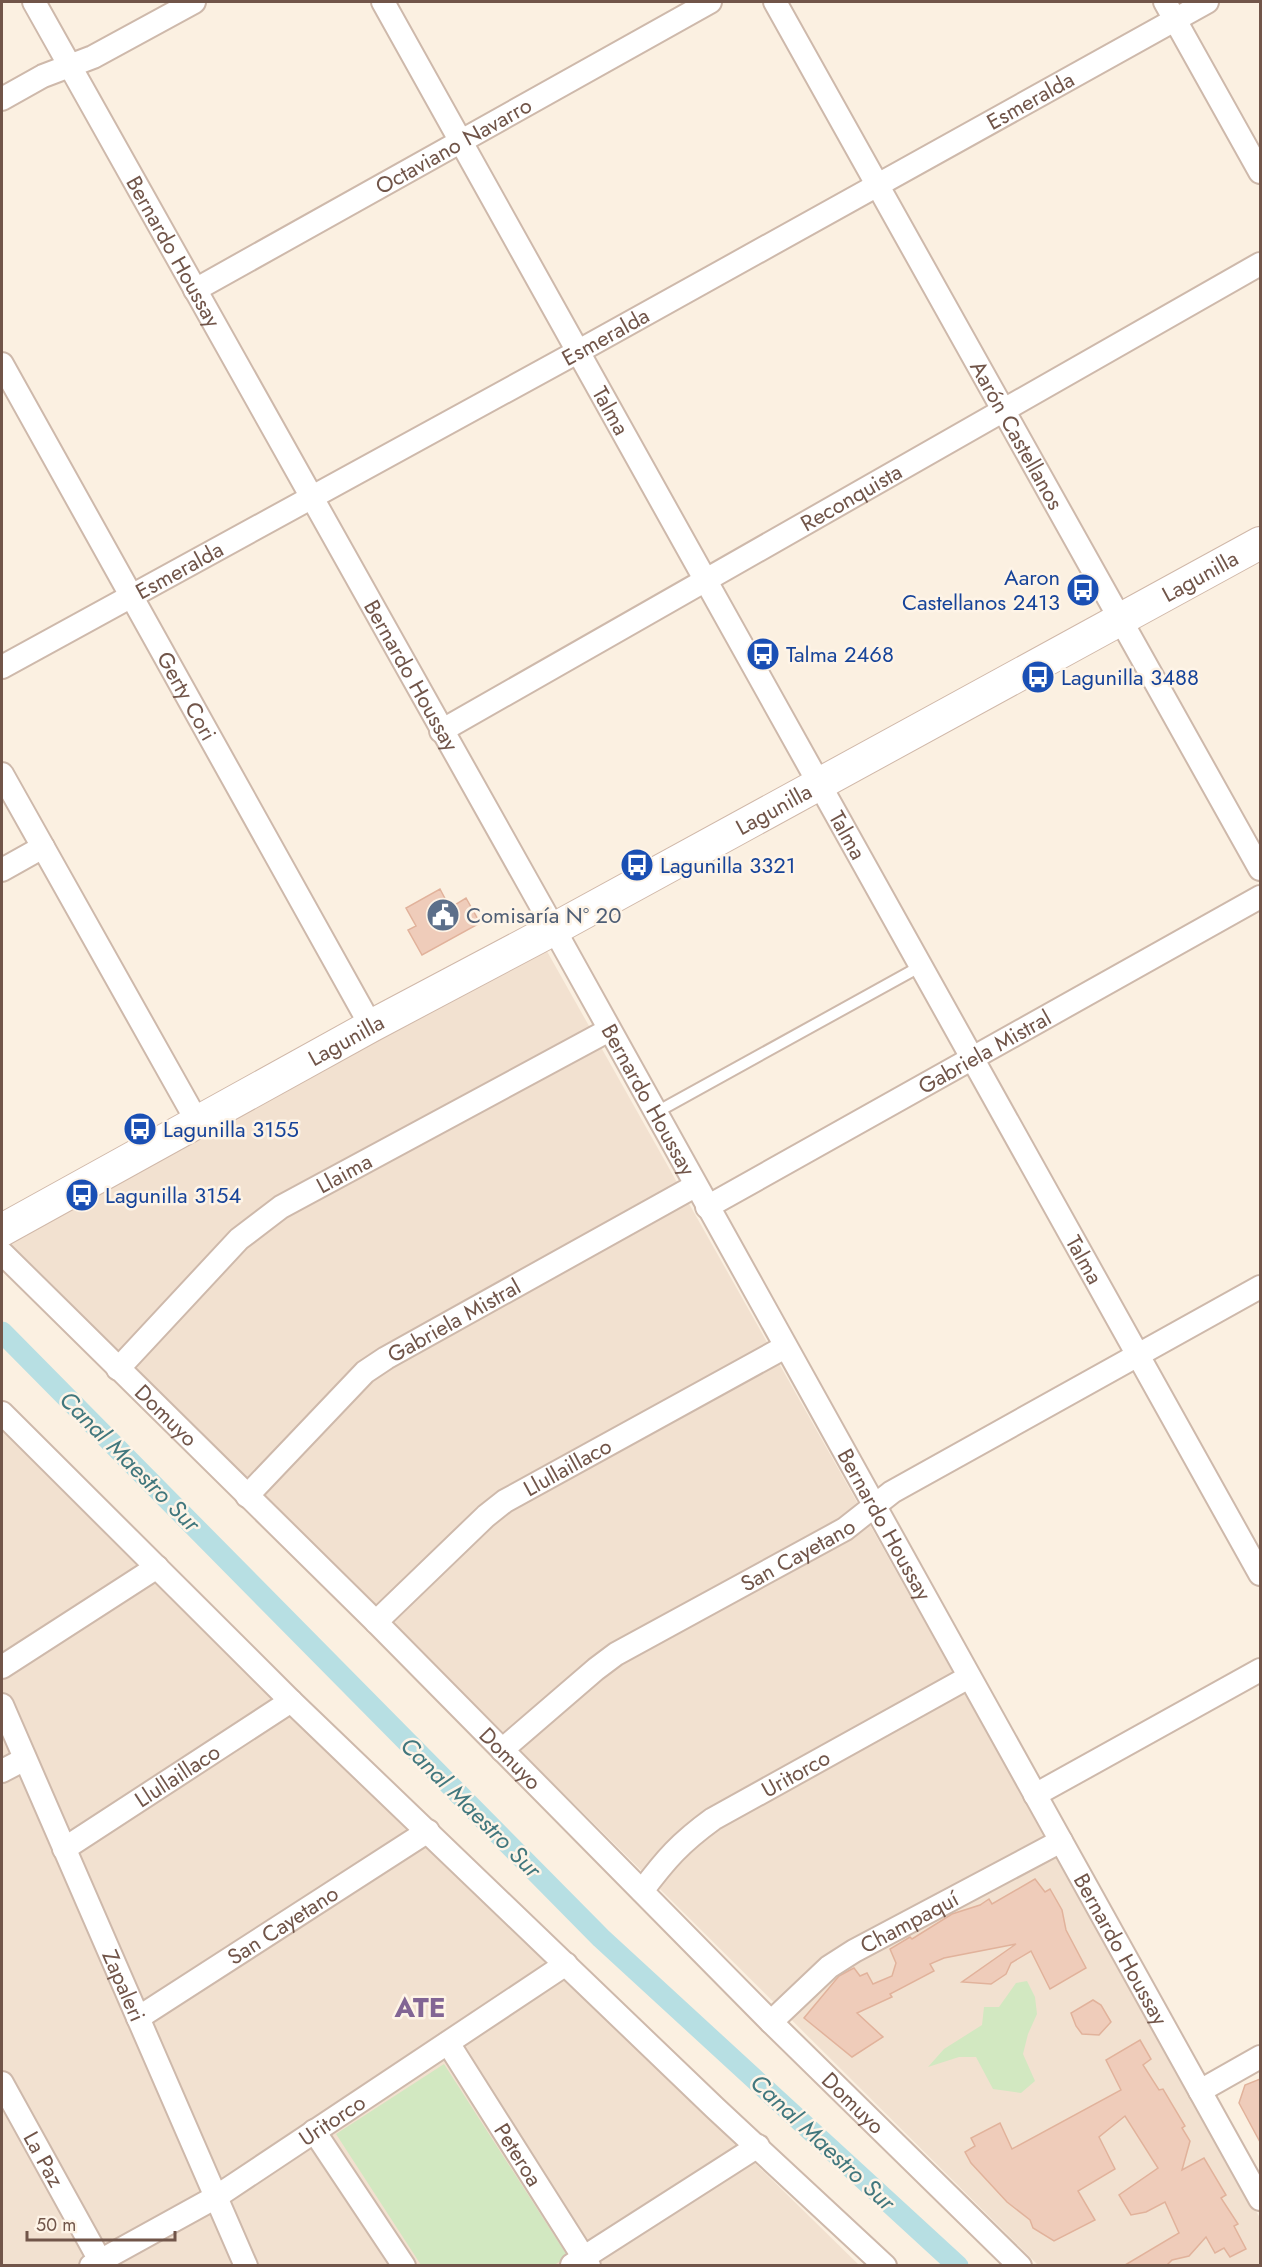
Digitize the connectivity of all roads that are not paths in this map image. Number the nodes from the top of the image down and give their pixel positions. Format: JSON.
{"nodes":[{"id":1,"x":34,"y":2,"type":"edge"},
{"id":2,"x":194,"y":2,"type":"edge"},
{"id":3,"x":383,"y":2,"type":"edge"},
{"id":4,"x":710,"y":2,"type":"edge"},
{"id":5,"x":775,"y":2,"type":"edge"},
{"id":6,"x":1207,"y":2,"type":"edge"},
{"id":7,"x":1170,"y":10,"type":"edge"},
{"id":8,"x":70,"y":66,"type":"junction"},
{"id":9,"x":2,"y":99,"type":"edge"},
{"id":10,"x":461,"y":141,"type":"junction"},
{"id":11,"x":1260,"y":172,"type":"edge"},
{"id":12,"x":877,"y":185,"type":"junction"},
{"id":13,"x":1260,"y":264,"type":"edge"},
{"id":14,"x":195,"y":290,"type":"junction"},
{"id":15,"x":579,"y":351,"type":"junction"},
{"id":16,"x":2,"y":364,"type":"edge"},
{"id":17,"x":1003,"y":411,"type":"junction"},
{"id":18,"x":311,"y":498,"type":"junction"},
{"id":19,"x":1260,"y":543,"type":"edge"},
{"id":20,"x":705,"y":579,"type":"junction"},
{"id":21,"x":130,"y":596,"type":"junction"},
{"id":22,"x":1120,"y":619,"type":"junction"},
{"id":23,"x":2,"y":667,"type":"edge"},
{"id":24,"x":441,"y":731,"type":"junction"},
{"id":25,"x":2,"y":774,"type":"edge"},
{"id":26,"x":820,"y":783,"type":"junction"},
{"id":27,"x":43,"y":847,"type":"junction"},
{"id":28,"x":1260,"y":869,"type":"edge"},
{"id":29,"x":2,"y":870,"type":"edge"},
{"id":30,"x":1260,"y":897,"type":"edge"},
{"id":31,"x":554,"y":929,"type":"junction"},
{"id":32,"x":921,"y":966,"type":"junction"},
{"id":33,"x":371,"y":1026,"type":"junction"},
{"id":34,"x":609,"y":1030,"type":"junction"},
{"id":35,"x":972,"y":1057,"type":"junction"},
{"id":36,"x":655,"y":1113,"type":"junction"},
{"id":37,"x":198,"y":1123,"type":"junction"},
{"id":38,"x":695,"y":1186,"type":"junction"},
{"id":39,"x":707,"y":1207,"type":"junction"},
{"id":40,"x":2,"y":1230,"type":"edge"},
{"id":41,"x":2,"y":1253,"type":"edge"},
{"id":42,"x":1260,"y":1287,"type":"edge"},
{"id":43,"x":785,"y":1347,"type":"junction"},
{"id":44,"x":1138,"y":1355,"type":"junction"},
{"id":45,"x":118,"y":1370,"type":"junction"},
{"id":46,"x":2,"y":1413,"type":"edge"},
{"id":47,"x":247,"y":1496,"type":"junction"},
{"id":48,"x":874,"y":1506,"type":"junction"},
{"id":49,"x":157,"y":1567,"type":"junction"},
{"id":50,"x":1260,"y":1574,"type":"edge"},
{"id":51,"x":376,"y":1622,"type":"junction"},
{"id":52,"x":2,"y":1667,"type":"edge"},
{"id":53,"x":1260,"y":1670,"type":"edge"},
{"id":54,"x":969,"y":1677,"type":"junction"},
{"id":55,"x":291,"y":1701,"type":"junction"},
{"id":56,"x":2,"y":1705,"type":"edge"},
{"id":57,"x":501,"y":1750,"type":"junction"},
{"id":58,"x":25,"y":1759,"type":"junction"},
{"id":59,"x":2,"y":1772,"type":"edge"},
{"id":60,"x":1035,"y":1795,"type":"junction"},
{"id":61,"x":428,"y":1831,"type":"junction"},
{"id":62,"x":1061,"y":1841,"type":"junction"},
{"id":63,"x":64,"y":1850,"type":"junction"},
{"id":64,"x":642,"y":1891,"type":"junction"},
{"id":65,"x":566,"y":1964,"type":"junction"},
{"id":66,"x":138,"y":2018,"type":"junction"},
{"id":67,"x":771,"y":2022,"type":"junction"},
{"id":68,"x":448,"y":2043,"type":"junction"},
{"id":69,"x":1260,"y":2057,"type":"edge"},
{"id":70,"x":2,"y":2083,"type":"edge"},
{"id":71,"x":1200,"y":2091,"type":"junction"},
{"id":72,"x":314,"y":2131,"type":"junction"},
{"id":73,"x":758,"y":2146,"type":"junction"},
{"id":74,"x":216,"y":2196,"type":"junction"},
{"id":75,"x":1260,"y":2199,"type":"edge"},
{"id":76,"x":581,"y":2263,"type":"edge"},
{"id":77,"x":98,"y":2264,"type":"edge"},
{"id":78,"x":246,"y":2265,"type":"edge"},
{"id":79,"x":404,"y":2265,"type":"edge"},
{"id":80,"x":885,"y":2265,"type":"edge"},
{"id":81,"x":1020,"y":2265,"type":"edge"}],
"edges":[{"from":1,"to":8,"type":"street","name":"Bernardo Houssay"},
{"from":2,"to":8,"type":"street"},
{"from":3,"to":10,"type":"street","name":"Talma"},
{"from":4,"to":10,"type":"street","name":"Octaviano Navarro"},
{"from":5,"to":12,"type":"street","name":"Aarón Castellanos"},
{"from":6,"to":7,"type":"street","name":"Esmeralda"},
{"from":7,"to":11,"type":"street"},
{"from":7,"to":12,"type":"street","name":"Esmeralda"},
{"from":8,"to":9,"type":"street"},
{"from":8,"to":14,"type":"street","name":"Bernardo Houssay"},
{"from":10,"to":14,"type":"street","name":"Octaviano Navarro"},
{"from":10,"to":15,"type":"street","name":"Talma"},
{"from":12,"to":15,"type":"street","name":"Esmeralda"},
{"from":12,"to":17,"type":"street","name":"Aarón Castellanos"},
{"from":13,"to":17,"type":"street","name":"Reconquista"},
{"from":14,"to":18,"type":"street","name":"Bernardo Houssay"},
{"from":15,"to":18,"type":"street","name":"Esmeralda"},
{"from":15,"to":20,"type":"street","name":"Talma"},
{"from":16,"to":21,"type":"street","name":"Gerty Cori"},
{"from":17,"to":20,"type":"street","name":"Reconquista"},
{"from":17,"to":22,"type":"street","name":"Aarón Castellanos"},
{"from":18,"to":21,"type":"street","name":"Esmeralda"},
{"from":18,"to":24,"type":"street","name":"Bernardo Houssay"},
{"from":19,"to":22,"type":"main road","name":"Lagunilla"},
{"from":20,"to":24,"type":"street","name":"Reconquista"},
{"from":20,"to":26,"type":"street","name":"Talma"},
{"from":21,"to":23,"type":"street","name":"Esmeralda"},
{"from":21,"to":33,"type":"street","name":"Gerty Cori"},
{"from":22,"to":26,"type":"main road","name":"Lagunilla"},
{"from":22,"to":28,"type":"street","name":"Aarón Castellanos"},
{"from":24,"to":31,"type":"street","name":"Bernardo Houssay"},
{"from":25,"to":27,"type":"street"},
{"from":26,"to":31,"type":"main road","name":"Lagunilla"},
{"from":26,"to":32,"type":"street","name":"Talma"},
{"from":27,"to":29,"type":"street"},
{"from":27,"to":37,"type":"street"},
{"from":30,"to":35,"type":"street","name":"Gabriela Mistral"},
{"from":31,"to":33,"type":"main road","name":"Lagunilla"},
{"from":31,"to":34,"type":"street","name":"Bernardo Houssay"},
{"from":32,"to":35,"type":"street","name":"Talma"},
{"from":32,"to":36,"type":"lane"},
{"from":33,"to":37,"type":"main road","name":"Lagunilla"},
{"from":34,"to":36,"type":"street","name":"Bernardo Houssay"},
{"from":34,"to":45,"type":"street","name":"Llaima"},
{"from":35,"to":39,"type":"street","name":"Gabriela Mistral"},
{"from":35,"to":44,"type":"street","name":"Talma"},
{"from":36,"to":38,"type":"street","name":"Bernardo Houssay"},
{"from":37,"to":40,"type":"main road","name":"Lagunilla"},
{"from":38,"to":39,"type":"street","name":"Bernardo Houssay"},
{"from":38,"to":47,"type":"street","name":"Gabriela Mistral"},
{"from":39,"to":43,"type":"street","name":"Bernardo Houssay"},
{"from":41,"to":45,"type":"street","name":"Domuyo"},
{"from":42,"to":44,"type":"street","name":"San Cayetano"},
{"from":43,"to":48,"type":"street","name":"Bernardo Houssay"},
{"from":43,"to":51,"type":"street","name":"Llullaillaco"},
{"from":44,"to":48,"type":"street","name":"San Cayetano"},
{"from":44,"to":50,"type":"street","name":"Talma"},
{"from":45,"to":47,"type":"street","name":"Domuyo"},
{"from":46,"to":49,"type":"street"},
{"from":47,"to":51,"type":"street","name":"Domuyo"},
{"from":48,"to":54,"type":"street","name":"Bernardo Houssay"},
{"from":48,"to":57,"type":"street","name":"San Cayetano"},
{"from":49,"to":52,"type":"street"},
{"from":49,"to":55,"type":"street"},
{"from":51,"to":57,"type":"street","name":"Domuyo"},
{"from":53,"to":60,"type":"street"},
{"from":54,"to":60,"type":"street","name":"Bernardo Houssay"},
{"from":54,"to":64,"type":"street","name":"Uritorco"},
{"from":55,"to":61,"type":"street"},
{"from":55,"to":63,"type":"street","name":"Llullaillaco"},
{"from":56,"to":58,"type":"street","name":"Zapaleri"},
{"from":57,"to":64,"type":"street","name":"Domuyo"},
{"from":58,"to":59,"type":"street"},
{"from":58,"to":63,"type":"street","name":"Zapaleri"},
{"from":60,"to":62,"type":"street","name":"Bernardo Houssay"},
{"from":61,"to":65,"type":"street"},
{"from":61,"to":66,"type":"street","name":"San Cayetano"},
{"from":62,"to":67,"type":"street","name":"Champaquí"},
{"from":62,"to":71,"type":"street","name":"Bernardo Houssay"},
{"from":63,"to":66,"type":"street","name":"Zapaleri"},
{"from":64,"to":67,"type":"street","name":"Domuyo"},
{"from":65,"to":68,"type":"street","name":"Uritorco"},
{"from":65,"to":73,"type":"street"},
{"from":66,"to":74,"type":"street","name":"Zapaleri"},
{"from":67,"to":81,"type":"street","name":"Domuyo"},
{"from":68,"to":72,"type":"street","name":"Uritorco"},
{"from":68,"to":76,"type":"street","name":"Peteroa"},
{"from":69,"to":71,"type":"street"},
{"from":70,"to":77,"type":"street","name":"La Paz"},
{"from":71,"to":75,"type":"street","name":"Bernardo Houssay"},
{"from":72,"to":74,"type":"street","name":"Uritorco"},
{"from":72,"to":79,"type":"street"},
{"from":73,"to":76,"type":"street"},
{"from":73,"to":80,"type":"street"},
{"from":74,"to":77,"type":"street","name":"Uritorco"},
{"from":74,"to":78,"type":"street","name":"Zapaleri"}]}
